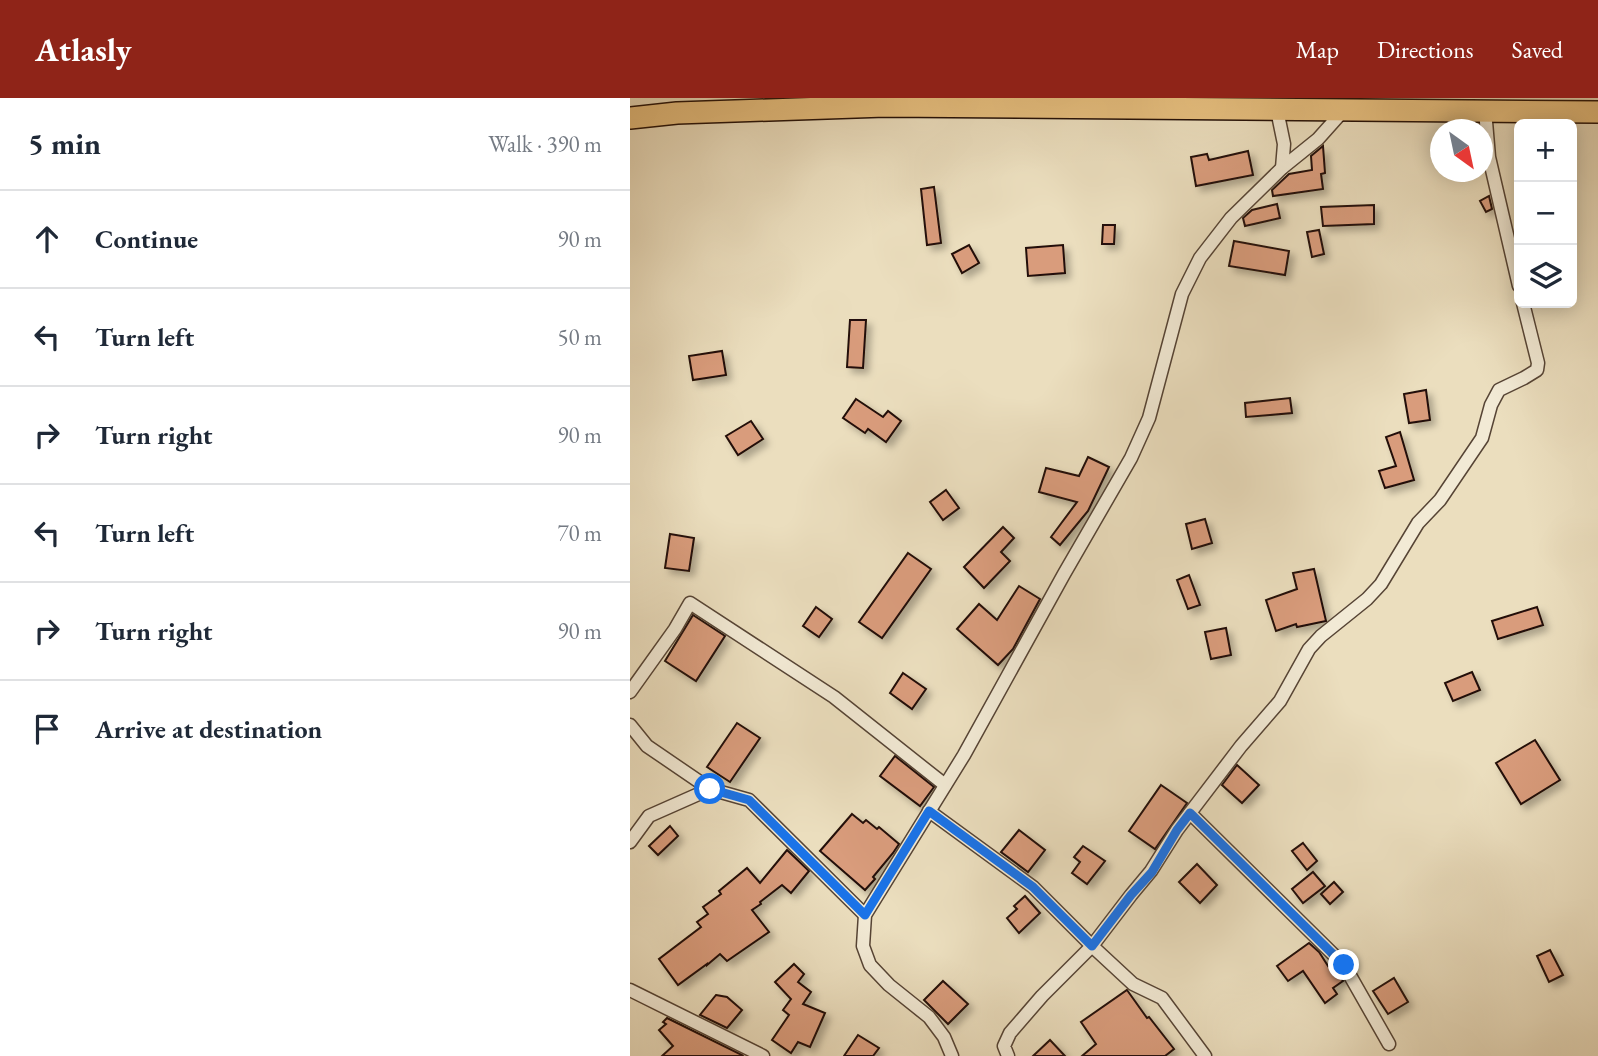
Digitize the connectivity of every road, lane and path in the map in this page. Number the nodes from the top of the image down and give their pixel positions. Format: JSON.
{"nodes":[{"id":1,"x":1303,"y":104,"type":"edge"},
{"id":2,"x":1277,"y":110,"type":"junction"},
{"id":3,"x":1485,"y":110,"type":"junction"},
{"id":4,"x":1343,"y":111,"type":"junction"},
{"id":5,"x":1598,"y":112,"type":"edge"},
{"id":6,"x":630,"y":118,"type":"edge"},
{"id":7,"x":1282,"y":168,"type":"junction"},
{"id":8,"x":1514,"y":264,"type":"edge"},
{"id":9,"x":1524,"y":308,"type":"edge"},
{"id":10,"x":630,"y":692,"type":"edge"},
{"id":11,"x":630,"y":725,"type":"edge"},
{"id":12,"x":945,"y":785,"type":"junction"},
{"id":13,"x":710,"y":789,"type":"junction"},
{"id":14,"x":929,"y":811,"type":"junction"},
{"id":15,"x":1190,"y":813,"type":"junction"},
{"id":16,"x":630,"y":842,"type":"edge"},
{"id":17,"x":865,"y":915,"type":"junction"},
{"id":18,"x":1092,"y":946,"type":"junction"},
{"id":19,"x":630,"y":990,"type":"edge"},
{"id":20,"x":1389,"y":1044,"type":"dead end"},
{"id":21,"x":763,"y":1056,"type":"edge"},
{"id":22,"x":952,"y":1056,"type":"edge"},
{"id":23,"x":1008,"y":1056,"type":"edge"},
{"id":24,"x":1205,"y":1056,"type":"edge"}],
"edges":[{"from":1,"to":2,"type":"highway"},
{"from":1,"to":4,"type":"highway"},
{"from":2,"to":6,"type":"highway"},
{"from":2,"to":7,"type":"street"},
{"from":3,"to":4,"type":"highway"},
{"from":3,"to":5,"type":"highway"},
{"from":3,"to":8,"type":"street"},
{"from":4,"to":7,"type":"street"},
{"from":7,"to":12,"type":"street"},
{"from":9,"to":15,"type":"street"},
{"from":10,"to":12,"type":"street"},
{"from":11,"to":13,"type":"street"},
{"from":12,"to":14,"type":"street"},
{"from":13,"to":16,"type":"street"},
{"from":13,"to":17,"type":"street"},
{"from":14,"to":17,"type":"street"},
{"from":14,"to":18,"type":"street"},
{"from":15,"to":18,"type":"street"},
{"from":15,"to":20,"type":"street"},
{"from":17,"to":22,"type":"street"},
{"from":18,"to":23,"type":"street"},
{"from":18,"to":24,"type":"street"},
{"from":19,"to":21,"type":"street"}]}
